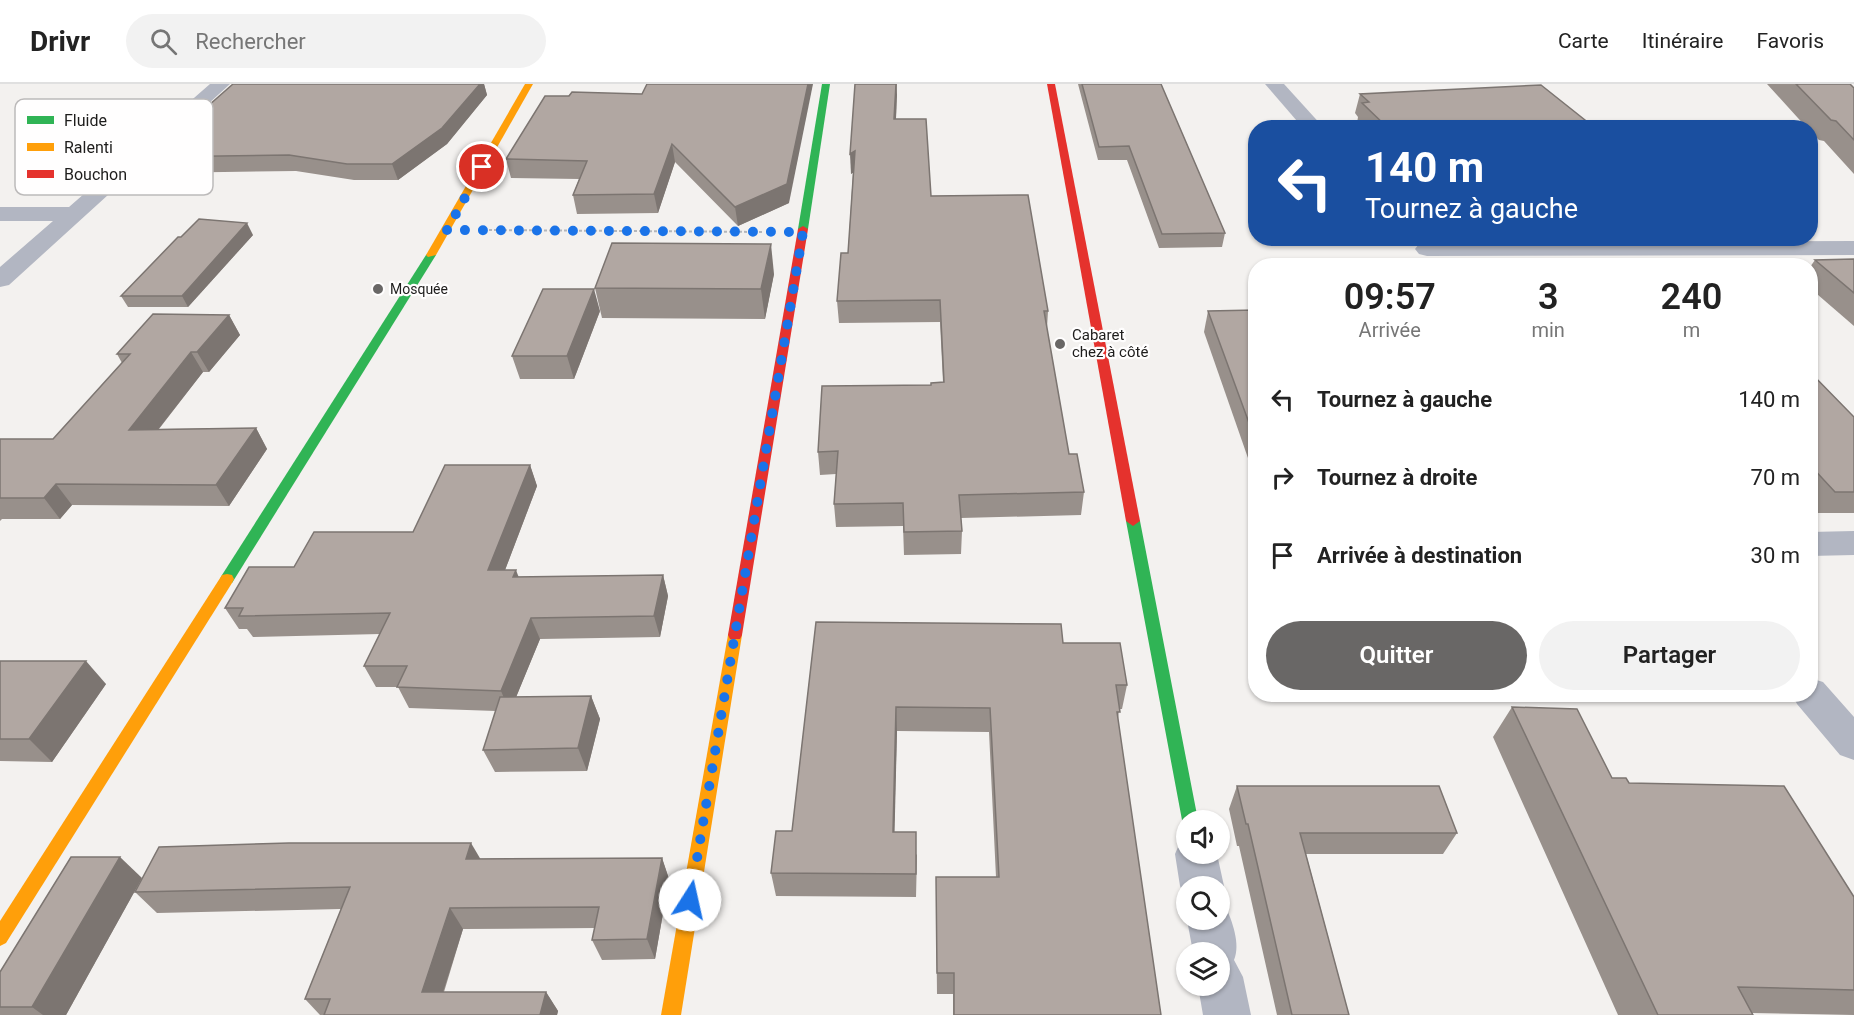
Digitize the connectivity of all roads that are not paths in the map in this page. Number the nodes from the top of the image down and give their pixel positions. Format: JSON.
{"nodes":[{"id":1,"x":221,"y":84,"type":"edge"},
{"id":2,"x":529,"y":84,"type":"edge"},
{"id":3,"x":826,"y":84,"type":"edge"},
{"id":4,"x":1051,"y":84,"type":"edge"},
{"id":5,"x":1274,"y":84,"type":"edge"},
{"id":6,"x":204,"y":99,"type":"edge"},
{"id":7,"x":1307,"y":120,"type":"edge"},
{"id":8,"x":95,"y":195,"type":"edge"},
{"id":9,"x":0,"y":214,"type":"edge"},
{"id":10,"x":74,"y":214,"type":"junction"},
{"id":11,"x":1854,"y":248,"type":"edge"},
{"id":12,"x":1428,"y":251,"type":"edge"},
{"id":13,"x":0,"y":280,"type":"edge"},
{"id":14,"x":1854,"y":543,"type":"edge"},
{"id":15,"x":1818,"y":544,"type":"edge"},
{"id":16,"x":1818,"y":702,"type":"edge"},
{"id":17,"x":1854,"y":744,"type":"edge"},
{"id":18,"x":1188,"y":810,"type":"edge"},
{"id":19,"x":0,"y":937,"type":"edge"},
{"id":20,"x":1224,"y":996,"type":"edge"},
{"id":21,"x":671,"y":1015,"type":"edge"},
{"id":22,"x":1227,"y":1015,"type":"edge"}],
"edges":[{"from":1,"to":6,"type":"street"},
{"from":2,"to":19,"type":"street"},
{"from":3,"to":21,"type":"street"},
{"from":4,"to":18,"type":"street"},
{"from":5,"to":7,"type":"street"},
{"from":8,"to":10,"type":"street"},
{"from":9,"to":10,"type":"street"},
{"from":10,"to":13,"type":"street"},
{"from":11,"to":12,"type":"street"},
{"from":14,"to":15,"type":"street"},
{"from":16,"to":17,"type":"street"},
{"from":20,"to":22,"type":"street"}]}
